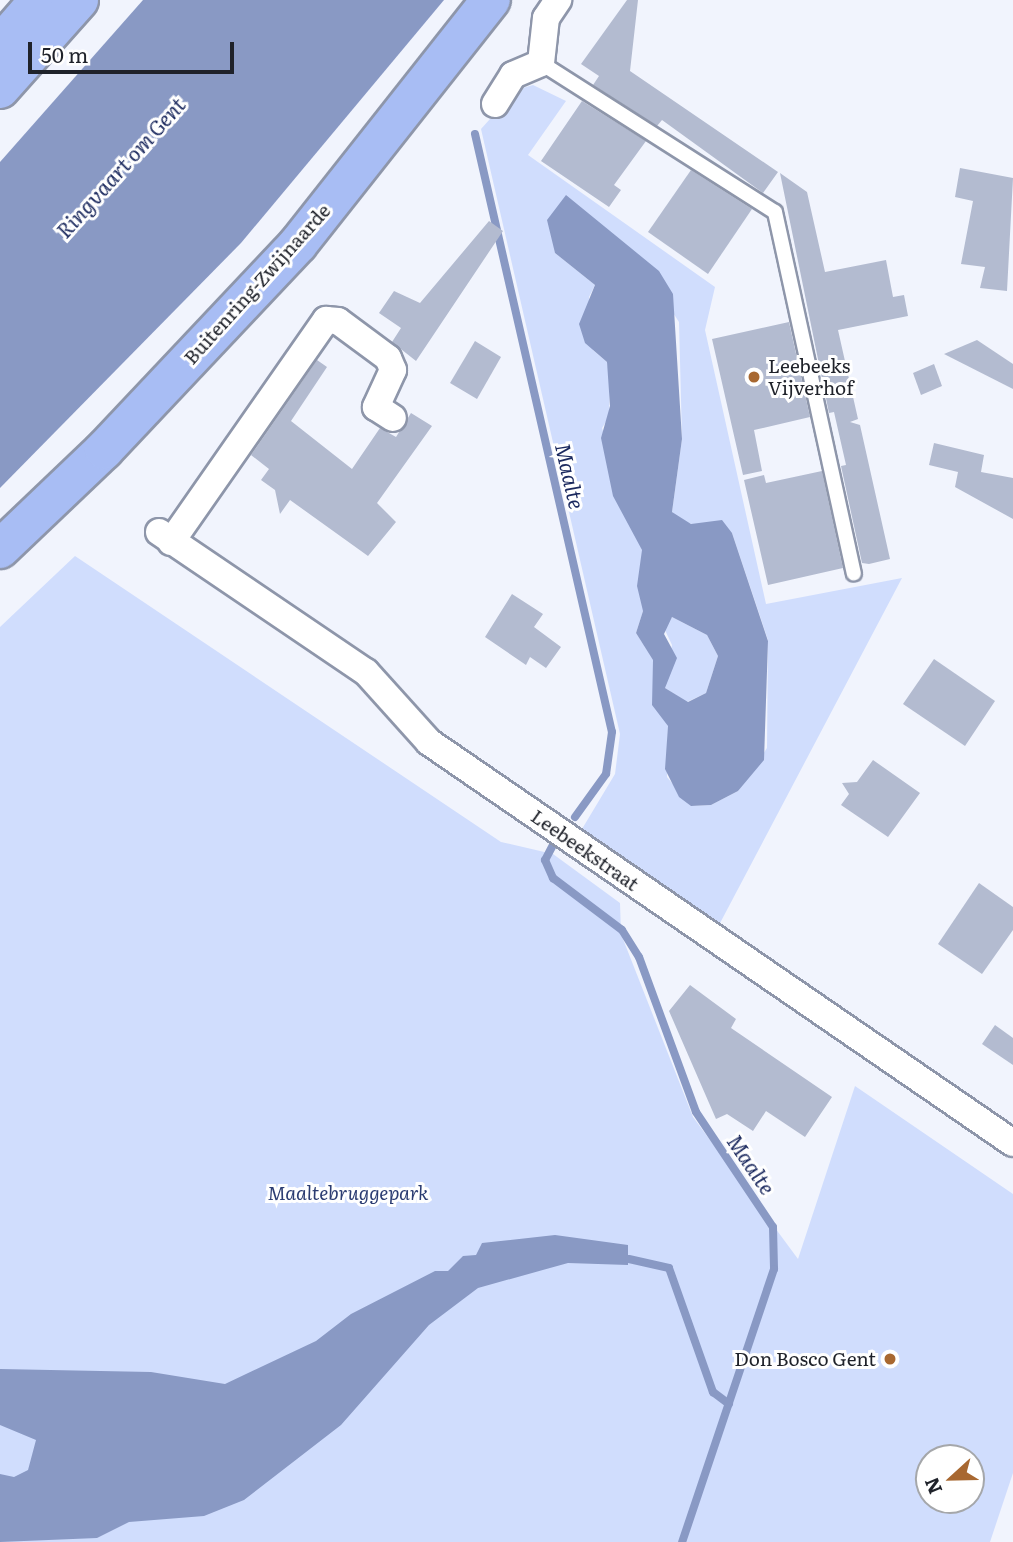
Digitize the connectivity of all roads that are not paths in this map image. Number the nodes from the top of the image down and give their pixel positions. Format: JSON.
{"nodes":[{"id":1,"x":39,"y":0,"type":"edge"},
{"id":2,"x":79,"y":0,"type":"edge"},
{"id":3,"x":491,"y":0,"type":"edge"},
{"id":4,"x":558,"y":0,"type":"edge"},
{"id":5,"x":0,"y":44,"type":"edge"},
{"id":6,"x":541,"y":62,"type":"junction"},
{"id":7,"x":0,"y":89,"type":"edge"},
{"id":8,"x":495,"y":104,"type":"dead end"},
{"id":9,"x":393,"y":418,"type":"dead end"},
{"id":10,"x":0,"y":549,"type":"edge"},
{"id":11,"x":854,"y":573,"type":"dead end"},
{"id":12,"x":1013,"y":1143,"type":"edge"}],
"edges":[{"from":1,"to":5,"type":"highway"},
{"from":2,"to":7,"type":"highway"},
{"from":3,"to":10,"type":"highway","name":"Buitenring-Zwijnaarde"},
{"from":4,"to":6,"type":"street"},
{"from":6,"to":8,"type":"street"},
{"from":6,"to":11,"type":"lane"},
{"from":9,"to":12,"type":"street","name":"Leebeekstraat"}]}
